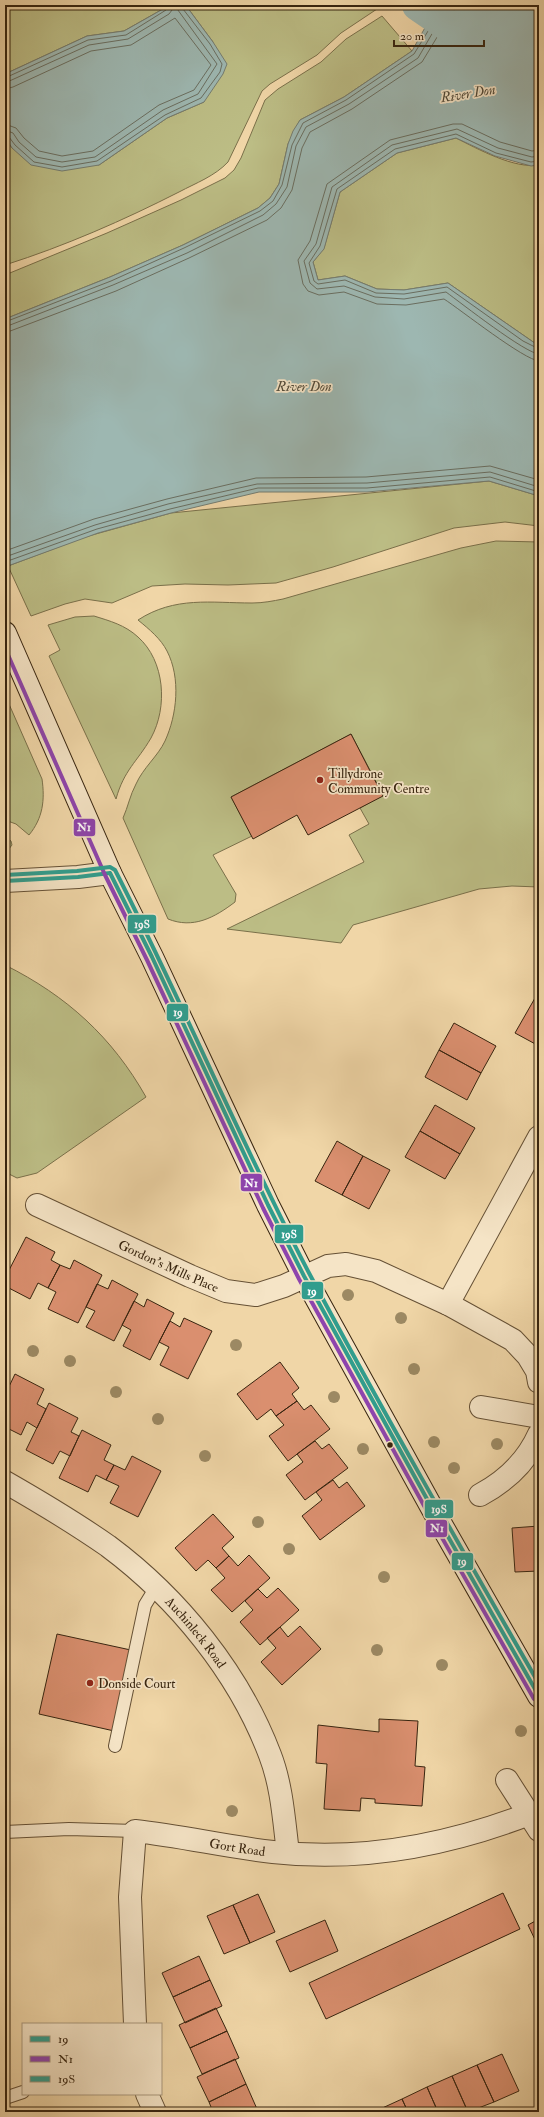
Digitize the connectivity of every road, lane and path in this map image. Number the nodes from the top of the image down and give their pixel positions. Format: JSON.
{"nodes":[{"id":1,"x":5,"y":632,"type":"edge"},
{"id":2,"x":110,"y":873,"type":"junction"},
{"id":3,"x":5,"y":881,"type":"edge"},
{"id":4,"x":539,"y":1137,"type":"edge"},
{"id":5,"x":37,"y":1205,"type":"dead end"},
{"id":6,"x":304,"y":1276,"type":"junction"},
{"id":7,"x":448,"y":1304,"type":"junction"},
{"id":8,"x":539,"y":1382,"type":"edge"},
{"id":9,"x":481,"y":1407,"type":"dead end"},
{"id":10,"x":539,"y":1417,"type":"edge"},
{"id":11,"x":539,"y":1434,"type":"edge"},
{"id":12,"x":5,"y":1482,"type":"edge"},
{"id":13,"x":480,"y":1495,"type":"dead end"},
{"id":14,"x":156,"y":1587,"type":"junction"},
{"id":15,"x":539,"y":1696,"type":"edge"},
{"id":16,"x":116,"y":1746,"type":"dead end"},
{"id":17,"x":507,"y":1780,"type":"dead end"},
{"id":18,"x":536,"y":1818,"type":"edge"},
{"id":19,"x":135,"y":1831,"type":"junction"},
{"id":20,"x":5,"y":1832,"type":"edge"},
{"id":21,"x":288,"y":1853,"type":"junction"},
{"id":22,"x":135,"y":2023,"type":"edge"},
{"id":23,"x":22,"y":2092,"type":"edge"},
{"id":24,"x":148,"y":2095,"type":"edge"},
{"id":25,"x":5,"y":2098,"type":"edge"},
{"id":26,"x":155,"y":2112,"type":"edge"}],
"edges":[{"from":1,"to":2,"type":"street"},
{"from":2,"to":3,"type":"street"},
{"from":2,"to":6,"type":"street"},
{"from":4,"to":7,"type":"street"},
{"from":5,"to":6,"type":"street","name":"Gordon's Mills Place"},
{"from":6,"to":7,"type":"street","name":"Gordon's Mills Place"},
{"from":6,"to":15,"type":"street"},
{"from":7,"to":8,"type":"street","name":"Gordon's Mills Place"},
{"from":9,"to":10,"type":"street"},
{"from":11,"to":13,"type":"street"},
{"from":12,"to":14,"type":"street","name":"Auchinleck Road"},
{"from":14,"to":16,"type":"lane"},
{"from":14,"to":21,"type":"street","name":"Auchinleck Road"},
{"from":17,"to":18,"type":"street","name":"Gort Road"},
{"from":18,"to":21,"type":"street","name":"Gort Road"},
{"from":19,"to":20,"type":"lane"},
{"from":19,"to":21,"type":"street","name":"Gort Road"},
{"from":19,"to":22,"type":"street"},
{"from":23,"to":25,"type":"lane"},
{"from":24,"to":26,"type":"street"}]}
